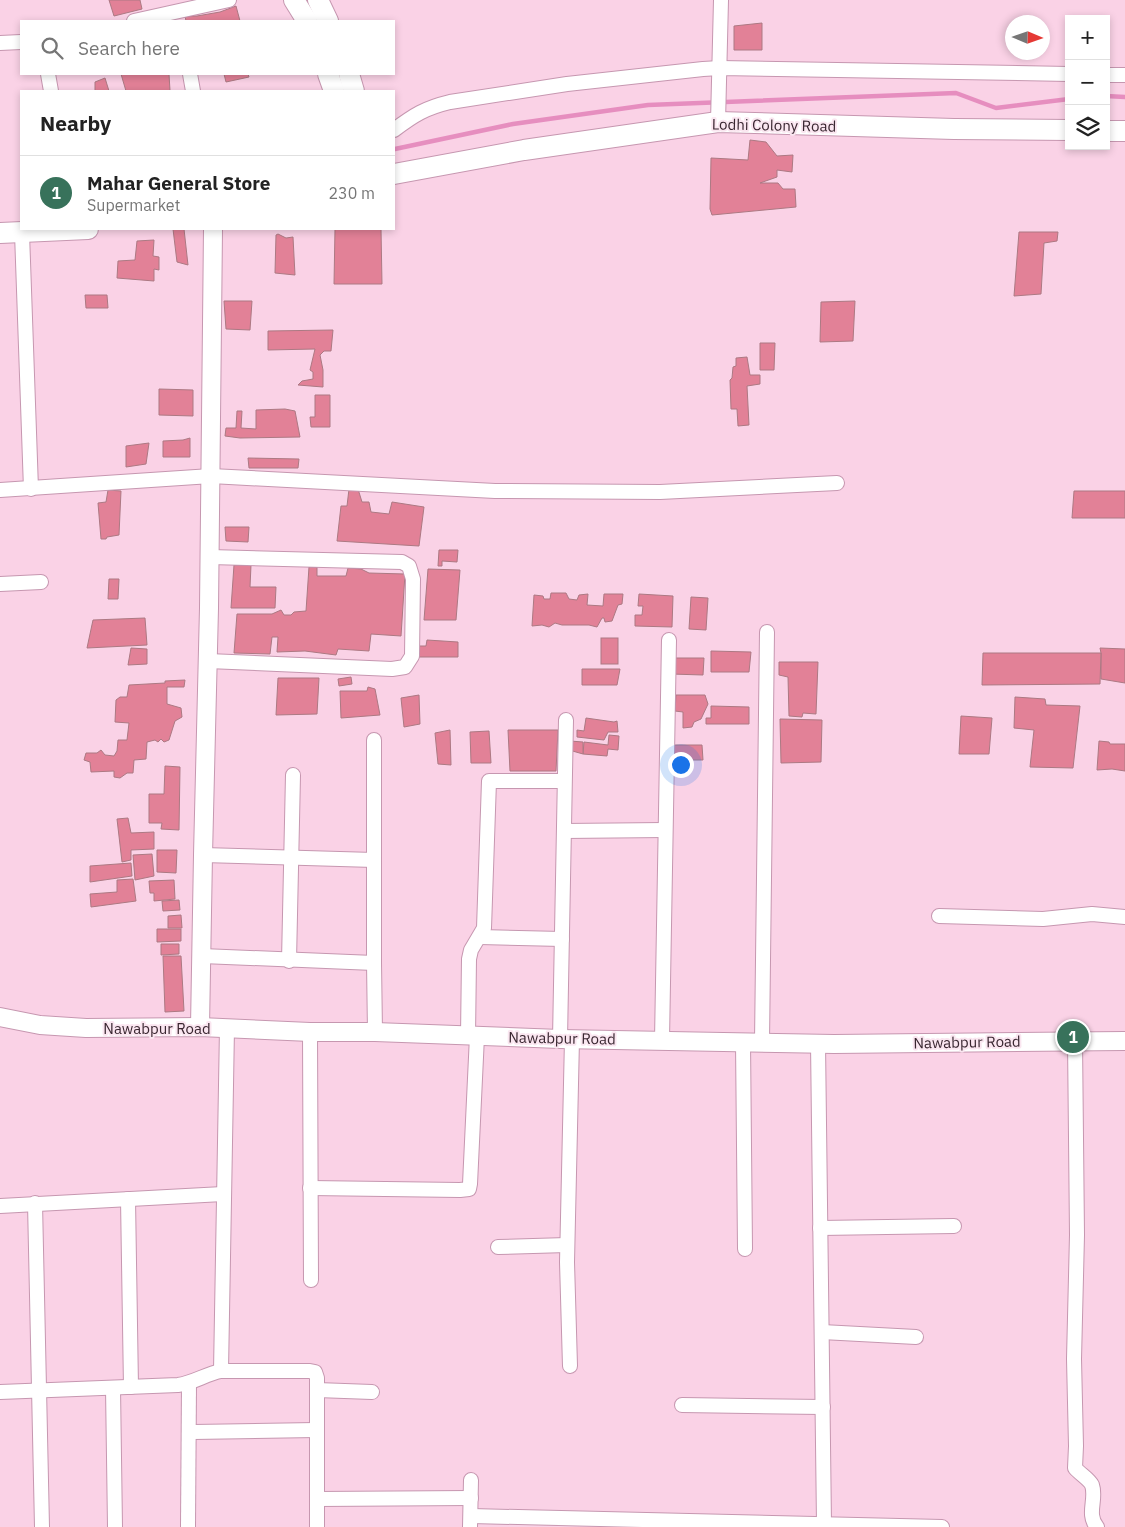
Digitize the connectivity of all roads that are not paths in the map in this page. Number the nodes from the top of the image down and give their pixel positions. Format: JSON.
{"nodes":[{"id":1,"x":229,"y":0,"type":"edge"},
{"id":2,"x":294,"y":0,"type":"edge"},
{"id":3,"x":318,"y":0,"type":"edge"},
{"id":4,"x":721,"y":0,"type":"edge"},
{"id":5,"x":181,"y":16,"type":"edge"},
{"id":6,"x":143,"y":20,"type":"edge"},
{"id":7,"x":306,"y":20,"type":"edge"},
{"id":8,"x":328,"y":20,"type":"edge"},
{"id":9,"x":0,"y":42,"type":"edge"},
{"id":10,"x":20,"y":42,"type":"edge"},
{"id":11,"x":720,"y":68,"type":"junction"},
{"id":12,"x":1065,"y":74,"type":"edge"},
{"id":13,"x":48,"y":75,"type":"edge"},
{"id":14,"x":190,"y":75,"type":"edge"},
{"id":15,"x":328,"y":75,"type":"edge"},
{"id":16,"x":349,"y":75,"type":"edge"},
{"id":17,"x":1110,"y":75,"type":"edge"},
{"id":18,"x":1125,"y":75,"type":"edge"},
{"id":19,"x":51,"y":90,"type":"edge"},
{"id":20,"x":193,"y":90,"type":"edge"},
{"id":21,"x":334,"y":90,"type":"edge"},
{"id":22,"x":354,"y":90,"type":"edge"},
{"id":23,"x":718,"y":117,"type":"junction"},
{"id":24,"x":395,"y":129,"type":"edge"},
{"id":25,"x":1065,"y":130,"type":"edge"},
{"id":26,"x":1110,"y":131,"type":"edge"},
{"id":27,"x":1125,"y":132,"type":"edge"},
{"id":28,"x":395,"y":174,"type":"edge"},
{"id":29,"x":61,"y":230,"type":"edge"},
{"id":30,"x":213,"y":230,"type":"edge"},
{"id":31,"x":22,"y":232,"type":"junction"},
{"id":32,"x":0,"y":233,"type":"edge"},
{"id":33,"x":211,"y":476,"type":"junction"},
{"id":34,"x":837,"y":483,"type":"dead end"},
{"id":35,"x":31,"y":489,"type":"junction"},
{"id":36,"x":0,"y":490,"type":"edge"},
{"id":37,"x":210,"y":557,"type":"junction"},
{"id":38,"x":41,"y":582,"type":"dead end"},
{"id":39,"x":0,"y":584,"type":"edge"},
{"id":40,"x":767,"y":632,"type":"dead end"},
{"id":41,"x":669,"y":640,"type":"dead end"},
{"id":42,"x":208,"y":661,"type":"junction"},
{"id":43,"x":566,"y":720,"type":"dead end"},
{"id":44,"x":374,"y":740,"type":"dead end"},
{"id":45,"x":293,"y":775,"type":"dead end"},
{"id":46,"x":564,"y":781,"type":"junction"},
{"id":47,"x":666,"y":830,"type":"junction"},
{"id":48,"x":564,"y":831,"type":"junction"},
{"id":49,"x":203,"y":855,"type":"junction"},
{"id":50,"x":291,"y":858,"type":"junction"},
{"id":51,"x":374,"y":860,"type":"junction"},
{"id":52,"x":939,"y":916,"type":"dead end"},
{"id":53,"x":1125,"y":917,"type":"edge"},
{"id":54,"x":480,"y":937,"type":"junction"},
{"id":55,"x":562,"y":939,"type":"junction"},
{"id":56,"x":202,"y":956,"type":"junction"},
{"id":57,"x":290,"y":961,"type":"junction"},
{"id":58,"x":374,"y":964,"type":"junction"},
{"id":59,"x":0,"y":1017,"type":"edge"},
{"id":60,"x":200,"y":1026,"type":"junction"},
{"id":61,"x":227,"y":1028,"type":"junction"},
{"id":62,"x":310,"y":1032,"type":"junction"},
{"id":63,"x":376,"y":1032,"type":"junction"},
{"id":64,"x":472,"y":1036,"type":"junction"},
{"id":65,"x":566,"y":1039,"type":"junction"},
{"id":66,"x":662,"y":1040,"type":"junction"},
{"id":67,"x":1125,"y":1041,"type":"edge"},
{"id":68,"x":743,"y":1042,"type":"junction"},
{"id":69,"x":762,"y":1042,"type":"junction"},
{"id":70,"x":1075,"y":1042,"type":"junction"},
{"id":71,"x":818,"y":1043,"type":"junction"},
{"id":72,"x":310,"y":1188,"type":"junction"},
{"id":73,"x":223,"y":1194,"type":"junction"},
{"id":74,"x":128,"y":1199,"type":"junction"},
{"id":75,"x":35,"y":1203,"type":"junction"},
{"id":76,"x":0,"y":1206,"type":"edge"},
{"id":77,"x":954,"y":1226,"type":"dead end"},
{"id":78,"x":820,"y":1228,"type":"junction"},
{"id":79,"x":567,"y":1245,"type":"junction"},
{"id":80,"x":498,"y":1247,"type":"dead end"},
{"id":81,"x":745,"y":1249,"type":"dead end"},
{"id":82,"x":311,"y":1280,"type":"dead end"},
{"id":83,"x":822,"y":1332,"type":"junction"},
{"id":84,"x":916,"y":1336,"type":"dead end"},
{"id":85,"x":570,"y":1366,"type":"dead end"},
{"id":86,"x":221,"y":1371,"type":"junction"},
{"id":87,"x":188,"y":1384,"type":"junction"},
{"id":88,"x":130,"y":1387,"type":"junction"},
{"id":89,"x":113,"y":1388,"type":"junction"},
{"id":90,"x":317,"y":1390,"type":"junction"},
{"id":91,"x":0,"y":1392,"type":"edge"},
{"id":92,"x":39,"y":1392,"type":"junction"},
{"id":93,"x":372,"y":1392,"type":"dead end"},
{"id":94,"x":682,"y":1405,"type":"dead end"},
{"id":95,"x":822,"y":1407,"type":"junction"},
{"id":96,"x":316,"y":1430,"type":"junction"},
{"id":97,"x":193,"y":1432,"type":"dead end"},
{"id":98,"x":471,"y":1480,"type":"dead end"},
{"id":99,"x":470,"y":1498,"type":"junction"},
{"id":100,"x":317,"y":1499,"type":"junction"},
{"id":101,"x":470,"y":1522,"type":"edge"},
{"id":102,"x":666,"y":1524,"type":"edge"},
{"id":103,"x":824,"y":1524,"type":"junction"},
{"id":104,"x":736,"y":1525,"type":"edge"},
{"id":105,"x":792,"y":1525,"type":"edge"},
{"id":106,"x":42,"y":1527,"type":"edge"},
{"id":107,"x":115,"y":1527,"type":"edge"},
{"id":108,"x":188,"y":1527,"type":"edge"},
{"id":109,"x":318,"y":1527,"type":"edge"},
{"id":110,"x":942,"y":1527,"type":"edge"},
{"id":111,"x":1097,"y":1527,"type":"edge"}],
"edges":[{"from":1,"to":5,"type":"street"},
{"from":2,"to":7,"type":"main road"},
{"from":3,"to":8,"type":"main road"},
{"from":4,"to":11,"type":"street"},
{"from":5,"to":6,"type":"street"},
{"from":9,"to":10,"type":"street"},
{"from":11,"to":12,"type":"street"},
{"from":11,"to":23,"type":"street"},
{"from":11,"to":24,"type":"street"},
{"from":13,"to":19,"type":"street"},
{"from":14,"to":20,"type":"street"},
{"from":15,"to":21,"type":"main road"},
{"from":16,"to":22,"type":"main road"},
{"from":17,"to":18,"type":"street"},
{"from":23,"to":25,"type":"main road","name":"Lodhi Colony Road"},
{"from":23,"to":28,"type":"main road","name":"Lodhi Colony Road"},
{"from":26,"to":27,"type":"main road"},
{"from":29,"to":31,"type":"main road"},
{"from":30,"to":33,"type":"street"},
{"from":31,"to":32,"type":"main road"},
{"from":31,"to":35,"type":"street"},
{"from":33,"to":34,"type":"street"},
{"from":33,"to":35,"type":"street"},
{"from":33,"to":37,"type":"street"},
{"from":35,"to":36,"type":"street"},
{"from":37,"to":42,"type":"street"},
{"from":37,"to":42,"type":"street"},
{"from":38,"to":39,"type":"street"},
{"from":40,"to":69,"type":"street"},
{"from":41,"to":47,"type":"street"},
{"from":42,"to":49,"type":"street"},
{"from":43,"to":46,"type":"street"},
{"from":44,"to":51,"type":"street"},
{"from":45,"to":50,"type":"street"},
{"from":46,"to":48,"type":"street"},
{"from":46,"to":54,"type":"street"},
{"from":47,"to":48,"type":"street"},
{"from":47,"to":66,"type":"street"},
{"from":48,"to":55,"type":"street"},
{"from":49,"to":50,"type":"street"},
{"from":49,"to":56,"type":"street"},
{"from":50,"to":51,"type":"street"},
{"from":50,"to":57,"type":"street"},
{"from":51,"to":58,"type":"street"},
{"from":52,"to":53,"type":"street"},
{"from":54,"to":55,"type":"street"},
{"from":54,"to":64,"type":"street"},
{"from":55,"to":65,"type":"street"},
{"from":56,"to":57,"type":"street"},
{"from":56,"to":60,"type":"street"},
{"from":57,"to":58,"type":"street"},
{"from":58,"to":63,"type":"street"},
{"from":59,"to":60,"type":"street","name":"Nawabpur Road"},
{"from":60,"to":61,"type":"street","name":"Nawabpur Road"},
{"from":61,"to":62,"type":"street","name":"Nawabpur Road"},
{"from":61,"to":73,"type":"street"},
{"from":62,"to":63,"type":"street","name":"Nawabpur Road"},
{"from":62,"to":72,"type":"street"},
{"from":63,"to":64,"type":"street","name":"Nawabpur Road"},
{"from":64,"to":65,"type":"street","name":"Nawabpur Road"},
{"from":64,"to":72,"type":"street"},
{"from":65,"to":66,"type":"street","name":"Nawabpur Road"},
{"from":65,"to":79,"type":"street"},
{"from":66,"to":68,"type":"street","name":"Nawabpur Road"},
{"from":67,"to":70,"type":"street","name":"Nawabpur Road"},
{"from":68,"to":69,"type":"street","name":"Nawabpur Road"},
{"from":68,"to":81,"type":"street"},
{"from":69,"to":71,"type":"street","name":"Nawabpur Road"},
{"from":70,"to":71,"type":"street","name":"Nawabpur Road"},
{"from":70,"to":111,"type":"street"},
{"from":71,"to":78,"type":"street"},
{"from":72,"to":82,"type":"street"},
{"from":73,"to":74,"type":"street"},
{"from":73,"to":86,"type":"street"},
{"from":74,"to":75,"type":"street"},
{"from":74,"to":88,"type":"street"},
{"from":75,"to":76,"type":"street"},
{"from":75,"to":92,"type":"street"},
{"from":77,"to":78,"type":"street"},
{"from":78,"to":83,"type":"street"},
{"from":79,"to":80,"type":"street"},
{"from":79,"to":85,"type":"street"},
{"from":83,"to":84,"type":"street"},
{"from":83,"to":95,"type":"street"},
{"from":86,"to":87,"type":"street"},
{"from":86,"to":90,"type":"street"},
{"from":87,"to":88,"type":"street"},
{"from":87,"to":108,"type":"street"},
{"from":88,"to":89,"type":"street"},
{"from":89,"to":92,"type":"street"},
{"from":89,"to":107,"type":"street"},
{"from":90,"to":93,"type":"street"},
{"from":90,"to":96,"type":"street"},
{"from":91,"to":92,"type":"street"},
{"from":92,"to":106,"type":"street"},
{"from":94,"to":95,"type":"street"},
{"from":95,"to":103,"type":"street"},
{"from":96,"to":97,"type":"street"},
{"from":96,"to":100,"type":"street"},
{"from":98,"to":99,"type":"street"},
{"from":99,"to":100,"type":"street"},
{"from":99,"to":101,"type":"street"},
{"from":100,"to":109,"type":"street"},
{"from":101,"to":102,"type":"street"},
{"from":102,"to":104,"type":"street"},
{"from":103,"to":105,"type":"street"},
{"from":103,"to":110,"type":"street"},
{"from":104,"to":105,"type":"street"}]}
